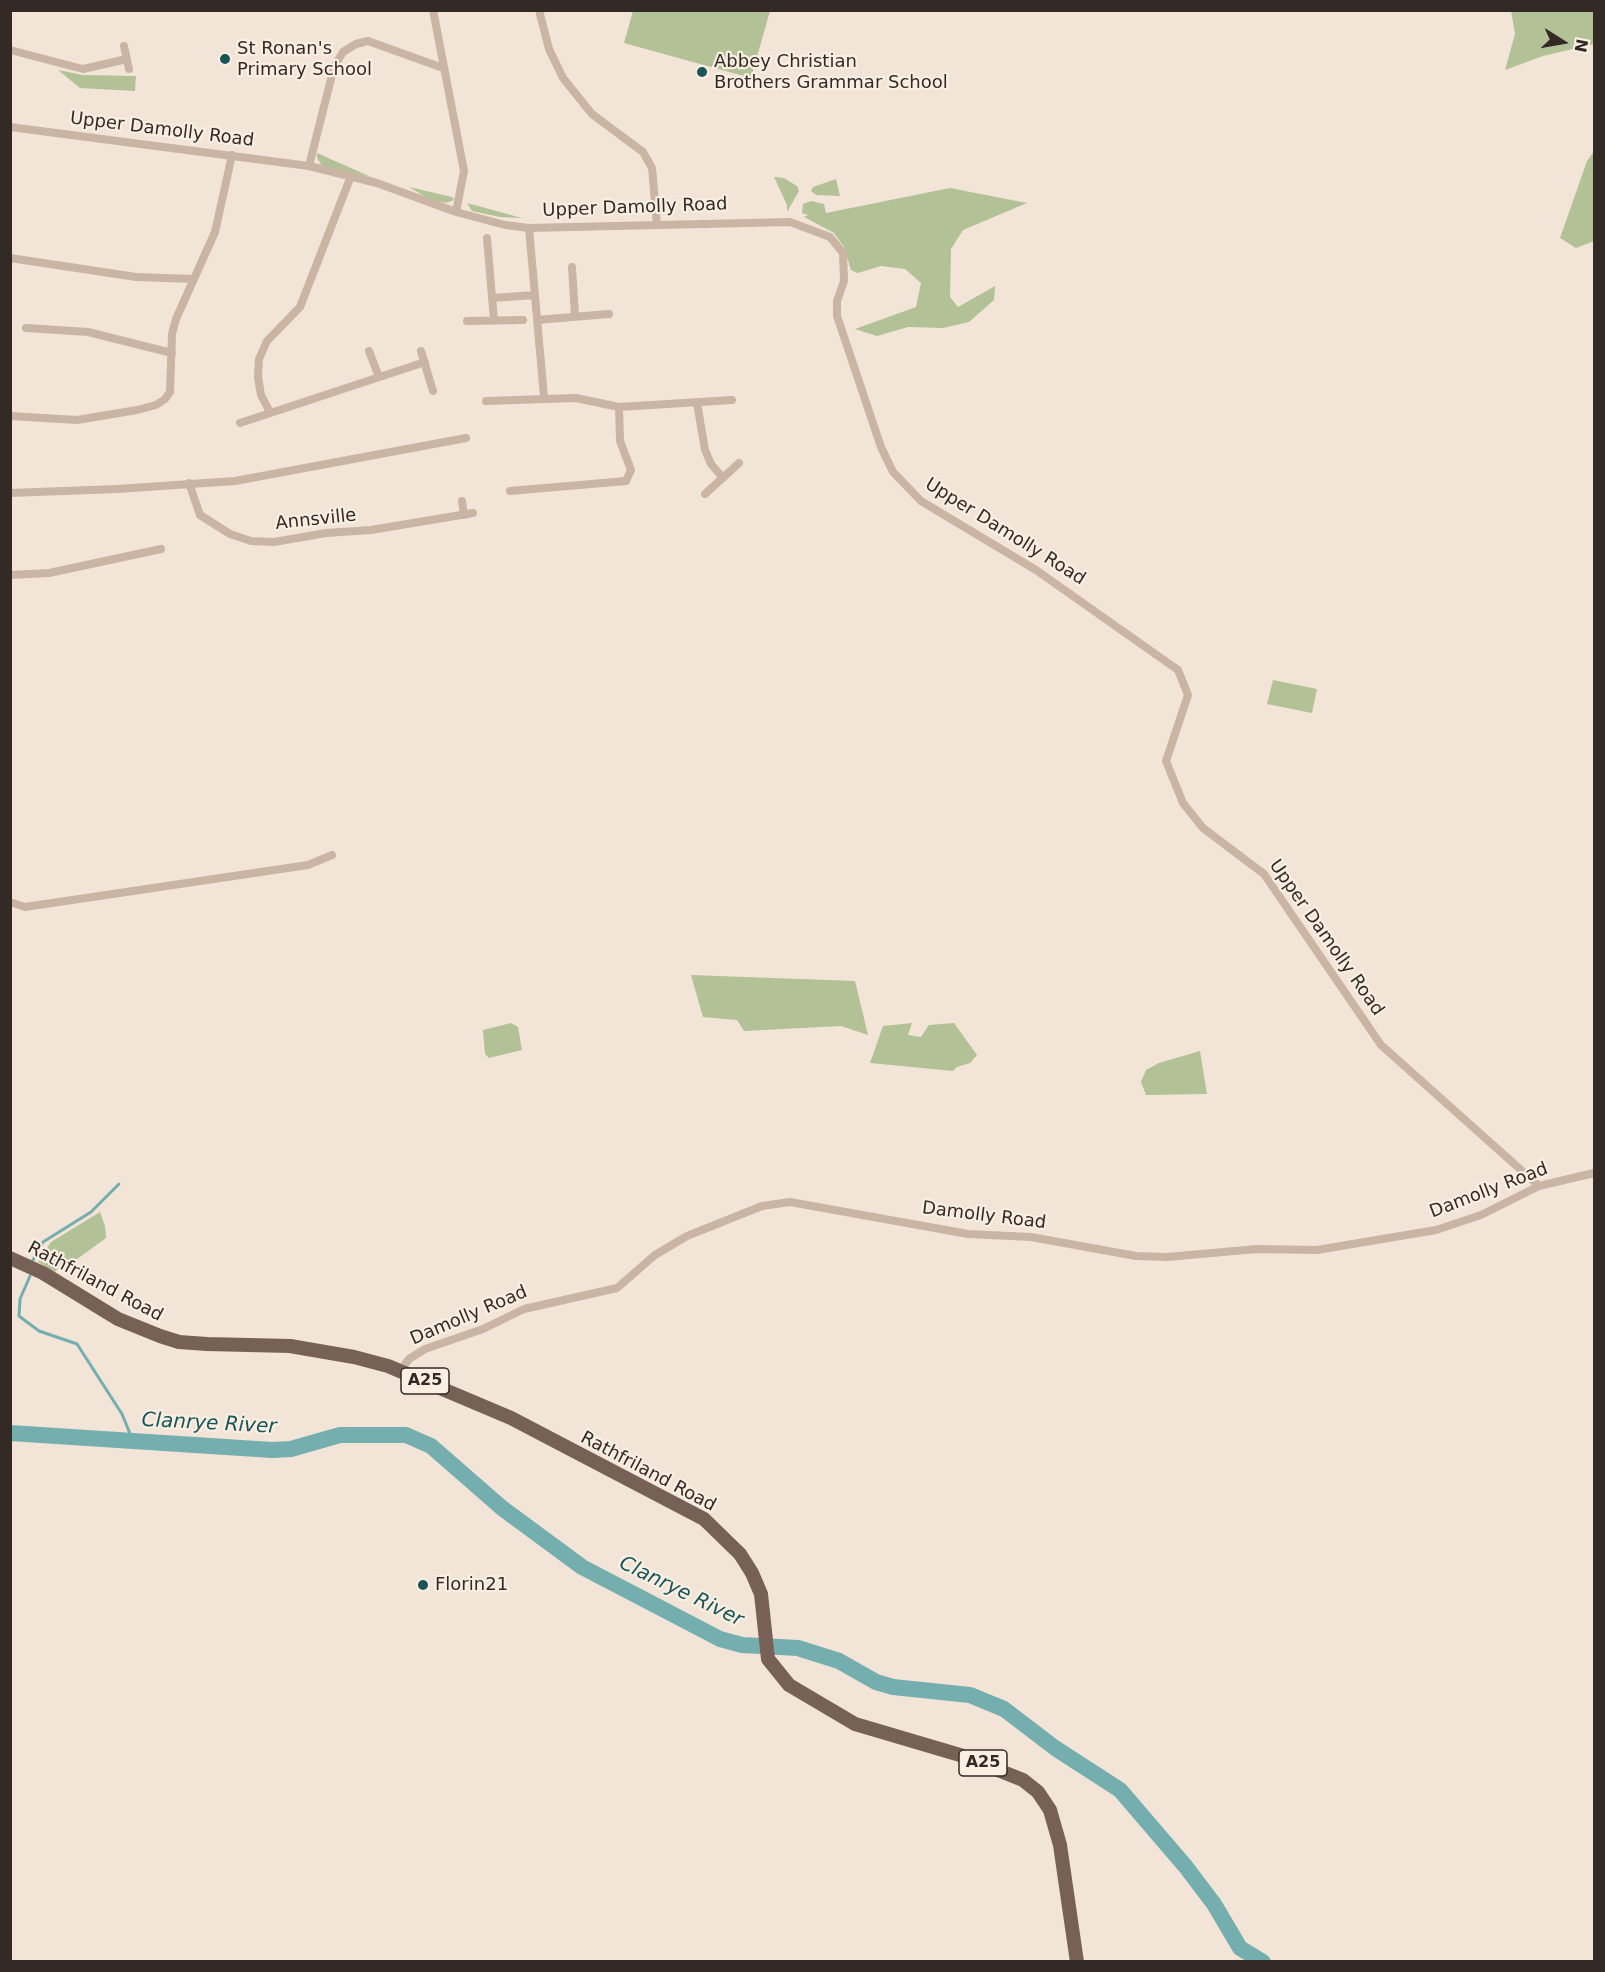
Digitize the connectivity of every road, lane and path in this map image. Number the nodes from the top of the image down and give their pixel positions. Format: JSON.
{"nodes":[{"id":1,"x":433,"y":10,"type":"edge"},
{"id":2,"x":540,"y":10,"type":"edge"},
{"id":3,"x":124,"y":46,"type":"dead end"},
{"id":4,"x":10,"y":50,"type":"edge"},
{"id":5,"x":127,"y":59,"type":"junction"},
{"id":6,"x":443,"y":68,"type":"junction"},
{"id":7,"x":129,"y":69,"type":"dead end"},
{"id":8,"x":10,"y":128,"type":"edge"},
{"id":9,"x":232,"y":155,"type":"junction"},
{"id":10,"x":309,"y":166,"type":"junction"},
{"id":11,"x":351,"y":176,"type":"junction"},
{"id":12,"x":456,"y":212,"type":"junction"},
{"id":13,"x":657,"y":225,"type":"junction"},
{"id":14,"x":529,"y":228,"type":"junction"},
{"id":15,"x":487,"y":238,"type":"dead end"},
{"id":16,"x":10,"y":258,"type":"edge"},
{"id":17,"x":572,"y":267,"type":"dead end"},
{"id":18,"x":194,"y":279,"type":"junction"},
{"id":19,"x":535,"y":295,"type":"junction"},
{"id":20,"x":492,"y":298,"type":"junction"},
{"id":21,"x":609,"y":314,"type":"dead end"},
{"id":22,"x":575,"y":316,"type":"junction"},
{"id":23,"x":494,"y":320,"type":"junction"},
{"id":24,"x":523,"y":320,"type":"dead end"},
{"id":25,"x":537,"y":320,"type":"junction"},
{"id":26,"x":467,"y":321,"type":"dead end"},
{"id":27,"x":26,"y":328,"type":"dead end"},
{"id":28,"x":369,"y":351,"type":"dead end"},
{"id":29,"x":421,"y":351,"type":"dead end"},
{"id":30,"x":172,"y":353,"type":"junction"},
{"id":31,"x":425,"y":362,"type":"junction"},
{"id":32,"x":379,"y":377,"type":"junction"},
{"id":33,"x":433,"y":391,"type":"dead end"},
{"id":34,"x":544,"y":397,"type":"junction"},
{"id":35,"x":732,"y":400,"type":"dead end"},
{"id":36,"x":486,"y":401,"type":"dead end"},
{"id":37,"x":697,"y":403,"type":"junction"},
{"id":38,"x":619,"y":407,"type":"junction"},
{"id":39,"x":270,"y":412,"type":"junction"},
{"id":40,"x":10,"y":416,"type":"edge"},
{"id":41,"x":240,"y":423,"type":"dead end"},
{"id":42,"x":466,"y":438,"type":"dead end"},
{"id":43,"x":739,"y":463,"type":"dead end"},
{"id":44,"x":723,"y":478,"type":"junction"},
{"id":45,"x":189,"y":483,"type":"junction"},
{"id":46,"x":510,"y":491,"type":"dead end"},
{"id":47,"x":10,"y":493,"type":"edge"},
{"id":48,"x":705,"y":494,"type":"dead end"},
{"id":49,"x":462,"y":501,"type":"dead end"},
{"id":50,"x":161,"y":549,"type":"dead end"},
{"id":51,"x":10,"y":575,"type":"edge"},
{"id":52,"x":332,"y":855,"type":"dead end"},
{"id":53,"x":10,"y":902,"type":"edge"},
{"id":54,"x":1594,"y":1173,"type":"edge"},
{"id":55,"x":1539,"y":1186,"type":"junction"},
{"id":56,"x":10,"y":1258,"type":"edge"},
{"id":57,"x":400,"y":1371,"type":"junction"},
{"id":58,"x":1077,"y":1962,"type":"edge"}],
"edges":[{"from":1,"to":6,"type":"street"},
{"from":2,"to":13,"type":"street"},
{"from":3,"to":5,"type":"street"},
{"from":4,"to":5,"type":"street"},
{"from":5,"to":7,"type":"street"},
{"from":6,"to":10,"type":"street"},
{"from":6,"to":12,"type":"street"},
{"from":8,"to":9,"type":"street","name":"Upper Damolly Road"},
{"from":9,"to":10,"type":"street","name":"Upper Damolly Road"},
{"from":9,"to":18,"type":"street"},
{"from":10,"to":11,"type":"street","name":"Upper Damolly Road"},
{"from":11,"to":12,"type":"street","name":"Upper Damolly Road"},
{"from":11,"to":39,"type":"street"},
{"from":12,"to":14,"type":"street","name":"Upper Damolly Road"},
{"from":13,"to":14,"type":"street","name":"Upper Damolly Road"},
{"from":13,"to":55,"type":"street","name":"Upper Damolly Road"},
{"from":14,"to":19,"type":"street"},
{"from":15,"to":20,"type":"street"},
{"from":16,"to":18,"type":"street"},
{"from":17,"to":22,"type":"street"},
{"from":18,"to":30,"type":"street"},
{"from":19,"to":20,"type":"street"},
{"from":19,"to":25,"type":"street"},
{"from":20,"to":23,"type":"street"},
{"from":21,"to":22,"type":"street"},
{"from":22,"to":25,"type":"street"},
{"from":23,"to":24,"type":"street"},
{"from":23,"to":26,"type":"street"},
{"from":25,"to":34,"type":"street"},
{"from":27,"to":30,"type":"street"},
{"from":28,"to":32,"type":"street"},
{"from":29,"to":31,"type":"street"},
{"from":30,"to":40,"type":"street"},
{"from":31,"to":32,"type":"street"},
{"from":31,"to":33,"type":"street"},
{"from":32,"to":39,"type":"street"},
{"from":34,"to":36,"type":"street"},
{"from":34,"to":38,"type":"street"},
{"from":35,"to":37,"type":"street"},
{"from":37,"to":38,"type":"street"},
{"from":37,"to":44,"type":"street"},
{"from":38,"to":46,"type":"street"},
{"from":39,"to":41,"type":"street"},
{"from":42,"to":45,"type":"street"},
{"from":43,"to":44,"type":"street"},
{"from":44,"to":48,"type":"street"},
{"from":45,"to":47,"type":"street"},
{"from":45,"to":49,"type":"street","name":"Annsville"},
{"from":50,"to":51,"type":"street"},
{"from":52,"to":53,"type":"street"},
{"from":54,"to":55,"type":"street","name":"Damolly Road"},
{"from":55,"to":57,"type":"street","name":"Damolly Road"},
{"from":56,"to":57,"type":"main road","name":"Rathfriland Road","number":"A25"},
{"from":57,"to":58,"type":"main road","name":"Rathfriland Road","number":"A25"}]}
